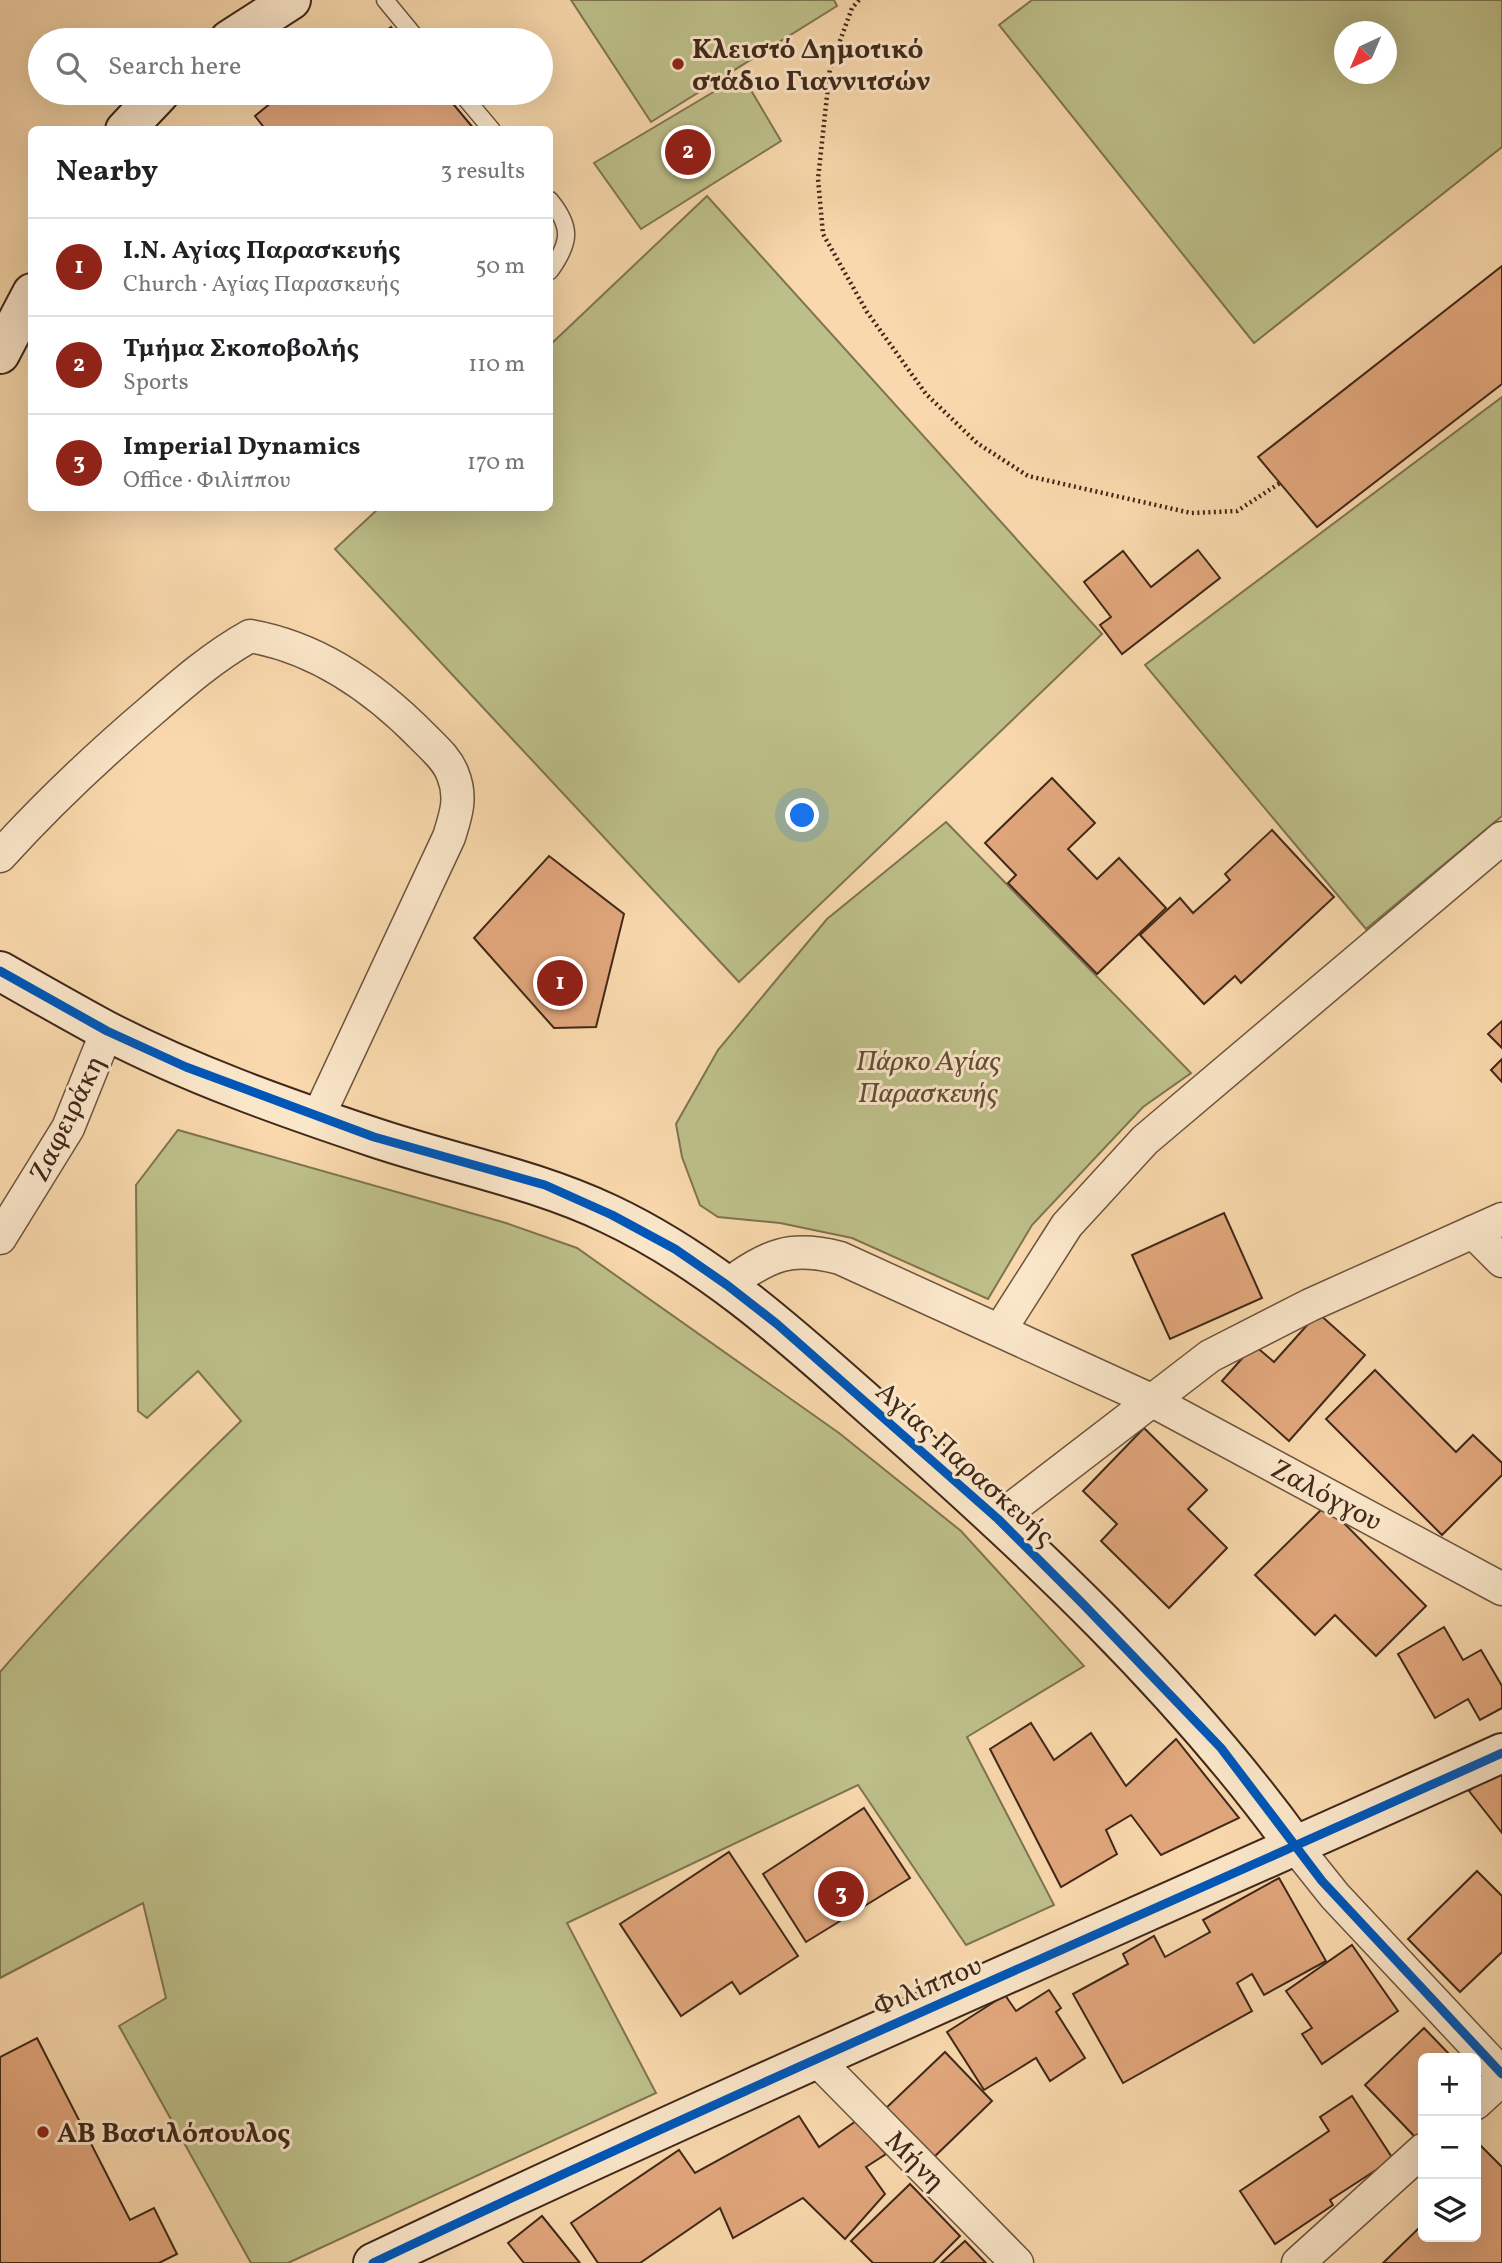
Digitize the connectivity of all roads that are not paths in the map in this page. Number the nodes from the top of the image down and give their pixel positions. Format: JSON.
{"nodes":[{"id":1,"x":291,"y":0,"type":"edge"},
{"id":2,"x":385,"y":0,"type":"edge"},
{"id":3,"x":248,"y":28,"type":"edge"},
{"id":4,"x":408,"y":28,"type":"edge"},
{"id":5,"x":149,"y":105,"type":"edge"},
{"id":6,"x":471,"y":105,"type":"edge"},
{"id":7,"x":129,"y":126,"type":"edge"},
{"id":8,"x":489,"y":126,"type":"edge"},
{"id":9,"x":553,"y":204,"type":"edge"},
{"id":10,"x":553,"y":266,"type":"edge"},
{"id":11,"x":28,"y":301,"type":"edge"},
{"id":12,"x":0,"y":354,"type":"edge"},
{"id":13,"x":1502,"y":838,"type":"edge"},
{"id":14,"x":0,"y":856,"type":"edge"},
{"id":15,"x":0,"y":971,"type":"edge"},
{"id":16,"x":107,"y":1031,"type":"junction"},
{"id":17,"x":318,"y":1117,"type":"junction"},
{"id":18,"x":1502,"y":1219,"type":"edge"},
{"id":19,"x":1473,"y":1232,"type":"junction"},
{"id":20,"x":0,"y":1238,"type":"edge"},
{"id":21,"x":1502,"y":1261,"type":"edge"},
{"id":22,"x":727,"y":1284,"type":"junction"},
{"id":23,"x":1000,"y":1329,"type":"junction"},
{"id":24,"x":1151,"y":1400,"type":"junction"},
{"id":25,"x":998,"y":1519,"type":"junction"},
{"id":26,"x":1502,"y":1589,"type":"edge"},
{"id":27,"x":1502,"y":1753,"type":"edge"},
{"id":28,"x":1296,"y":1846,"type":"junction"},
{"id":29,"x":815,"y":2058,"type":"junction"},
{"id":30,"x":1502,"y":2077,"type":"edge"},
{"id":31,"x":1481,"y":2098,"type":"edge"},
{"id":32,"x":1418,"y":2155,"type":"edge"},
{"id":33,"x":432,"y":2251,"type":"edge"},
{"id":34,"x":373,"y":2263,"type":"edge"},
{"id":35,"x":1017,"y":2263,"type":"edge"},
{"id":36,"x":1298,"y":2263,"type":"edge"}],
"edges":[{"from":1,"to":3,"type":"street"},
{"from":2,"to":4,"type":"lane"},
{"from":5,"to":7,"type":"street"},
{"from":6,"to":8,"type":"lane"},
{"from":9,"to":10,"type":"lane"},
{"from":11,"to":12,"type":"street"},
{"from":13,"to":23,"type":"street"},
{"from":14,"to":17,"type":"street"},
{"from":15,"to":16,"type":"street","name":"Αγίας Παρασκευής"},
{"from":16,"to":17,"type":"street","name":"Αγίας Παρασκευής"},
{"from":16,"to":20,"type":"street","name":"Ζαφειράκη"},
{"from":17,"to":22,"type":"street","name":"Αγίας Παρασκευής"},
{"from":18,"to":19,"type":"street"},
{"from":19,"to":21,"type":"street"},
{"from":19,"to":24,"type":"street"},
{"from":22,"to":23,"type":"street","name":"Ζαλόγγου"},
{"from":22,"to":25,"type":"street","name":"Αγίας Παρασκευής"},
{"from":23,"to":24,"type":"street","name":"Ζαλόγγου"},
{"from":24,"to":25,"type":"street"},
{"from":24,"to":26,"type":"street","name":"Ζαλόγγου"},
{"from":25,"to":28,"type":"street","name":"Αγίας Παρασκευής"},
{"from":27,"to":28,"type":"street","name":"Φιλίππου"},
{"from":28,"to":29,"type":"street","name":"Φιλίππου"},
{"from":28,"to":30,"type":"street"},
{"from":29,"to":33,"type":"street","name":"Φιλίππου"},
{"from":29,"to":35,"type":"street","name":"Μήνη"},
{"from":30,"to":31,"type":"street"},
{"from":32,"to":36,"type":"street"},
{"from":33,"to":34,"type":"street","name":"Φιλίππου"}]}
